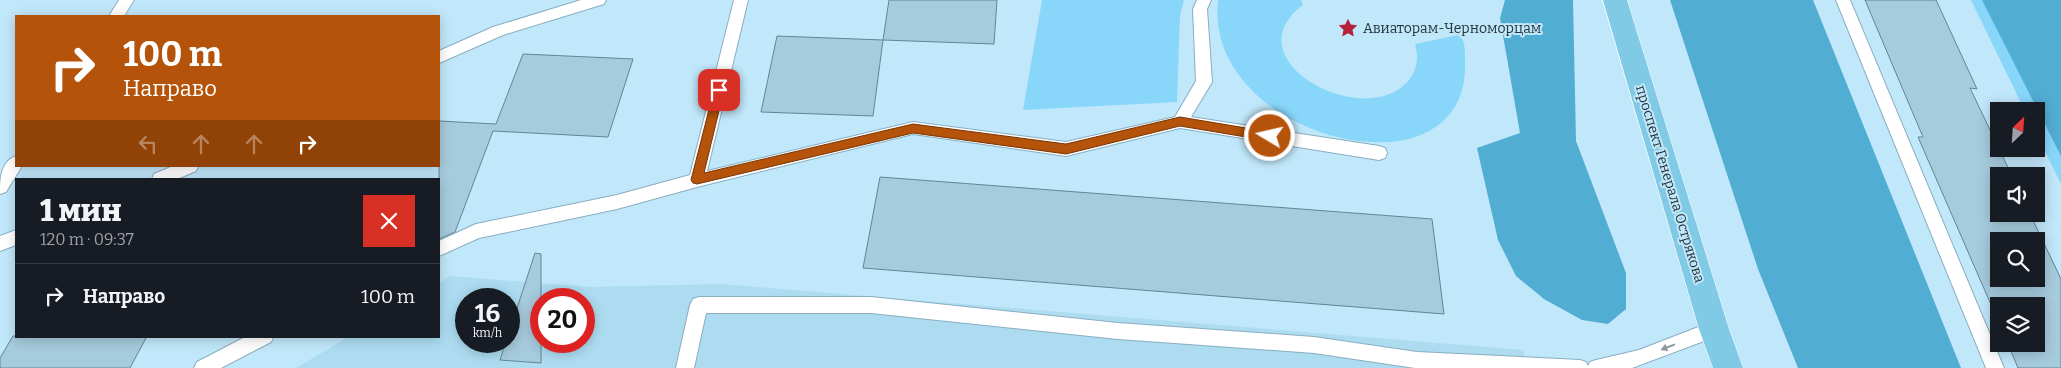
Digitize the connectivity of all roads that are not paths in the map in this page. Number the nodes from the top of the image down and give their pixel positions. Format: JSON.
{"nodes":[{"id":1,"x":127,"y":0,"type":"edge"},
{"id":2,"x":599,"y":0,"type":"edge"},
{"id":3,"x":741,"y":0,"type":"edge"},
{"id":4,"x":1204,"y":0,"type":"edge"},
{"id":5,"x":1615,"y":0,"type":"edge"},
{"id":6,"x":1843,"y":0,"type":"edge"},
{"id":7,"x":117,"y":15,"type":"edge"},
{"id":8,"x":440,"y":57,"type":"edge"},
{"id":9,"x":1180,"y":122,"type":"junction"},
{"id":10,"x":1379,"y":153,"type":"dead end"},
{"id":11,"x":15,"y":164,"type":"edge"},
{"id":12,"x":188,"y":167,"type":"edge"},
{"id":13,"x":162,"y":178,"type":"edge"},
{"id":14,"x":697,"y":180,"type":"junction"},
{"id":15,"x":0,"y":187,"type":"edge"},
{"id":16,"x":15,"y":237,"type":"edge"},
{"id":17,"x":0,"y":244,"type":"edge"},
{"id":18,"x":440,"y":249,"type":"edge"},
{"id":19,"x":1714,"y":329,"type":"junction"},
{"id":20,"x":261,"y":338,"type":"edge"},
{"id":21,"x":1488,"y":366,"type":"edge"},
{"id":22,"x":203,"y":368,"type":"edge"},
{"id":23,"x":684,"y":368,"type":"edge"},
{"id":24,"x":1580,"y":368,"type":"edge"},
{"id":25,"x":1596,"y":368,"type":"edge"},
{"id":26,"x":1728,"y":368,"type":"edge"},
{"id":27,"x":1994,"y":368,"type":"edge"}],
"edges":[{"from":1,"to":7,"type":"lane"},
{"from":2,"to":8,"type":"lane"},
{"from":3,"to":14,"type":"lane"},
{"from":4,"to":9,"type":"lane"},
{"from":5,"to":19,"type":"main road","name":"проспект Генерала Острякова"},
{"from":6,"to":27,"type":"lane"},
{"from":9,"to":10,"type":"lane"},
{"from":9,"to":14,"type":"lane"},
{"from":11,"to":15,"type":"lane"},
{"from":12,"to":13,"type":"lane"},
{"from":14,"to":18,"type":"lane"},
{"from":16,"to":17,"type":"lane"},
{"from":19,"to":25,"type":"lane","one_way":true},
{"from":19,"to":26,"type":"main road","name":"проспект Генерала Острякова"},
{"from":20,"to":22,"type":"lane"},
{"from":21,"to":23,"type":"lane"},
{"from":21,"to":24,"type":"lane"}]}
